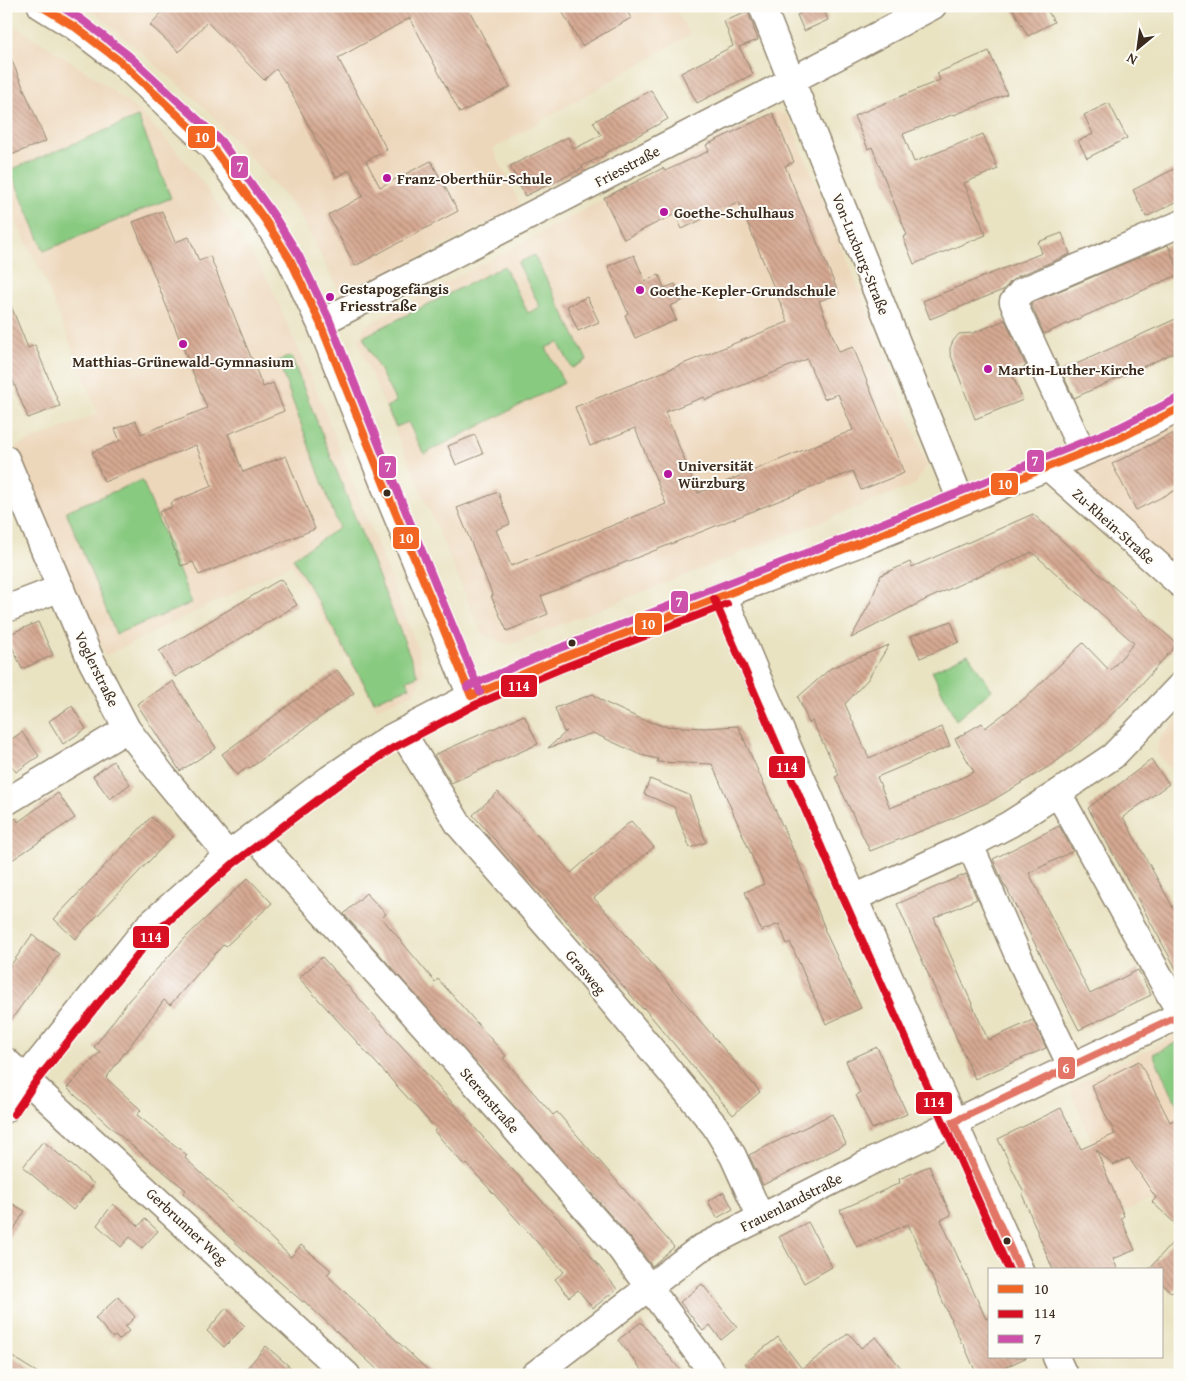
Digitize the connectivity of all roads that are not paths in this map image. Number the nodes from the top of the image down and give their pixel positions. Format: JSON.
{"nodes":[{"id":1,"x":40,"y":6,"type":"edge"},
{"id":2,"x":762,"y":6,"type":"edge"},
{"id":3,"x":933,"y":6,"type":"edge"},
{"id":4,"x":792,"y":82,"type":"junction"},
{"id":5,"x":1180,"y":225,"type":"edge"},
{"id":6,"x":320,"y":323,"type":"junction"},
{"id":7,"x":1180,"y":408,"type":"edge"},
{"id":8,"x":1083,"y":453,"type":"junction"},
{"id":9,"x":6,"y":459,"type":"edge"},
{"id":10,"x":1048,"y":467,"type":"junction"},
{"id":11,"x":961,"y":501,"type":"junction"},
{"id":12,"x":1180,"y":584,"type":"edge"},
{"id":13,"x":61,"y":588,"type":"junction"},
{"id":14,"x":723,"y":595,"type":"junction"},
{"id":15,"x":6,"y":608,"type":"edge"},
{"id":16,"x":1180,"y":686,"type":"edge"},
{"id":17,"x":471,"y":696,"type":"junction"},
{"id":18,"x":127,"y":729,"type":"junction"},
{"id":19,"x":402,"y":732,"type":"junction"},
{"id":20,"x":1058,"y":793,"type":"junction"},
{"id":21,"x":6,"y":802,"type":"edge"},
{"id":22,"x":254,"y":836,"type":"junction"},
{"id":23,"x":970,"y":845,"type":"junction"},
{"id":24,"x":228,"y":855,"type":"junction"},
{"id":25,"x":854,"y":898,"type":"junction"},
{"id":26,"x":1180,"y":1014,"type":"edge"},
{"id":27,"x":6,"y":1061,"type":"edge"},
{"id":28,"x":1071,"y":1066,"type":"junction"},
{"id":29,"x":26,"y":1078,"type":"junction"},
{"id":30,"x":6,"y":1109,"type":"edge"},
{"id":31,"x":953,"y":1122,"type":"junction"},
{"id":32,"x":761,"y":1218,"type":"junction"},
{"id":33,"x":1019,"y":1268,"type":"edge"},
{"id":34,"x":649,"y":1286,"type":"junction"},
{"id":35,"x":1056,"y":1358,"type":"edge"},
{"id":36,"x":347,"y":1375,"type":"edge"},
{"id":37,"x":534,"y":1375,"type":"edge"},
{"id":38,"x":714,"y":1375,"type":"edge"},
{"id":39,"x":1064,"y":1375,"type":"edge"}],
"edges":[{"from":1,"to":6,"type":"street"},
{"from":2,"to":4,"type":"street","name":"Von-Luxburg-Straße"},
{"from":3,"to":4,"type":"street","name":"Friesstraße"},
{"from":4,"to":6,"type":"street","name":"Friesstraße"},
{"from":4,"to":11,"type":"street","name":"Von-Luxburg-Straße"},
{"from":5,"to":8,"type":"street"},
{"from":6,"to":17,"type":"street"},
{"from":7,"to":8,"type":"street"},
{"from":8,"to":10,"type":"street"},
{"from":9,"to":13,"type":"street","name":"Voglerstraße"},
{"from":10,"to":11,"type":"street"},
{"from":10,"to":12,"type":"street","name":"Zu-Rhein-Straße"},
{"from":11,"to":14,"type":"street"},
{"from":13,"to":15,"type":"street"},
{"from":13,"to":18,"type":"street","name":"Voglerstraße"},
{"from":14,"to":17,"type":"street"},
{"from":14,"to":25,"type":"street"},
{"from":16,"to":20,"type":"street"},
{"from":17,"to":19,"type":"street"},
{"from":18,"to":21,"type":"street"},
{"from":18,"to":24,"type":"street","name":"Voglerstraße"},
{"from":19,"to":22,"type":"street"},
{"from":19,"to":32,"type":"street","name":"Grasweg"},
{"from":20,"to":23,"type":"street"},
{"from":20,"to":26,"type":"street","name":"Frauenlandstraße"},
{"from":22,"to":24,"type":"street"},
{"from":22,"to":34,"type":"street","name":"Sterenstraße"},
{"from":23,"to":25,"type":"street"},
{"from":23,"to":28,"type":"street"},
{"from":24,"to":29,"type":"street"},
{"from":25,"to":31,"type":"street"},
{"from":26,"to":28,"type":"street","name":"Frauenlandstraße"},
{"from":27,"to":29,"type":"street","name":"Gerbrunner Weg"},
{"from":28,"to":31,"type":"street","name":"Frauenlandstraße"},
{"from":29,"to":30,"type":"street"},
{"from":29,"to":36,"type":"street","name":"Gerbrunner Weg"},
{"from":31,"to":32,"type":"street","name":"Frauenlandstraße"},
{"from":31,"to":33,"type":"street"},
{"from":32,"to":34,"type":"street","name":"Frauenlandstraße"},
{"from":34,"to":37,"type":"street","name":"Frauenlandstraße"},
{"from":34,"to":38,"type":"street","name":"Sterenstraße"},
{"from":35,"to":39,"type":"street"}]}
